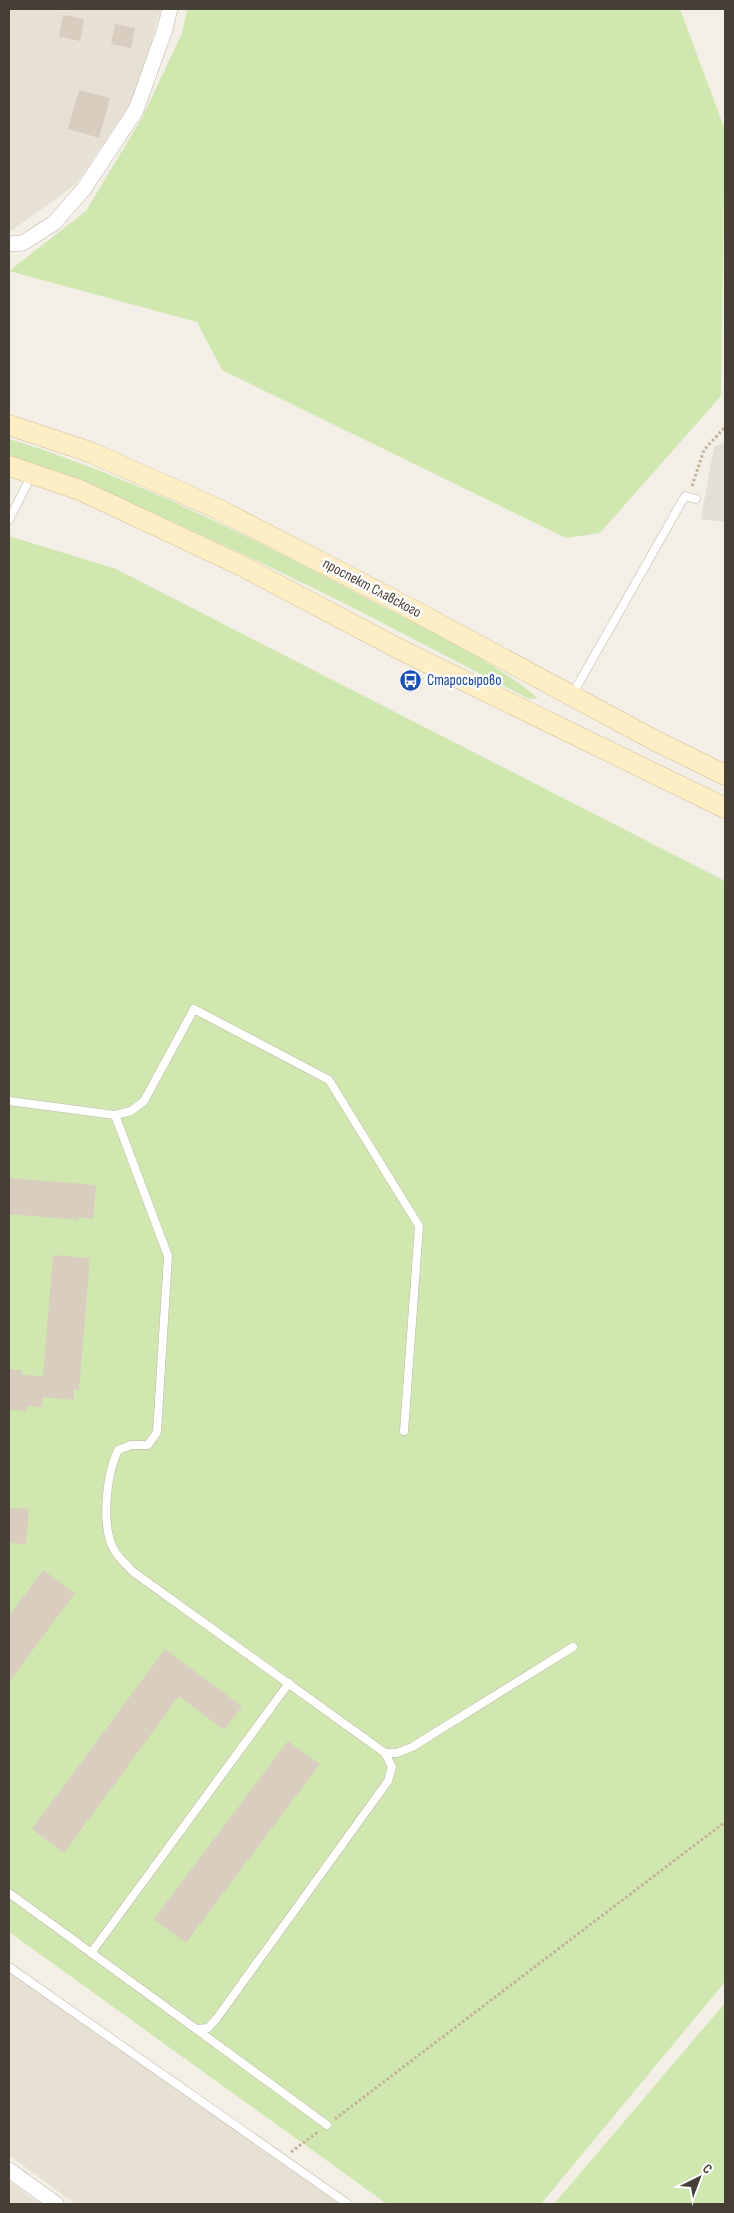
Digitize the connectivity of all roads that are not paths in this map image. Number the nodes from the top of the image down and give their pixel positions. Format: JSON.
{"nodes":[{"id":1,"x":170,"y":9,"type":"edge"},
{"id":2,"x":9,"y":244,"type":"edge"},
{"id":3,"x":9,"y":425,"type":"edge"},
{"id":4,"x":9,"y":466,"type":"edge"},
{"id":5,"x":32,"y":474,"type":"junction"},
{"id":6,"x":692,"y":498,"type":"road end"},
{"id":7,"x":9,"y":520,"type":"edge"},
{"id":8,"x":572,"y":696,"type":"junction"},
{"id":9,"x":725,"y":774,"type":"edge"},
{"id":10,"x":725,"y":808,"type":"edge"},
{"id":11,"x":9,"y":1101,"type":"edge"},
{"id":12,"x":115,"y":1115,"type":"junction"},
{"id":13,"x":404,"y":1431,"type":"dead end"},
{"id":14,"x":573,"y":1647,"type":"dead end"},
{"id":15,"x":289,"y":1683,"type":"junction"},
{"id":16,"x":385,"y":1753,"type":"junction"},
{"id":17,"x":9,"y":1893,"type":"edge"},
{"id":18,"x":91,"y":1953,"type":"junction"},
{"id":19,"x":9,"y":1967,"type":"edge"},
{"id":20,"x":196,"y":2029,"type":"junction"},
{"id":21,"x":327,"y":2125,"type":"road end"},
{"id":22,"x":9,"y":2170,"type":"edge"},
{"id":23,"x":56,"y":2204,"type":"edge"},
{"id":24,"x":348,"y":2204,"type":"edge"}],
"edges":[{"from":1,"to":2,"type":"street"},
{"from":3,"to":8,"type":"main road","name":"проспект Славского"},
{"from":4,"to":5,"type":"main road"},
{"from":5,"to":7,"type":"lane"},
{"from":5,"to":10,"type":"main road"},
{"from":6,"to":8,"type":"lane"},
{"from":8,"to":9,"type":"main road","name":"проспект Славского"},
{"from":11,"to":12,"type":"lane"},
{"from":12,"to":13,"type":"lane"},
{"from":12,"to":15,"type":"lane"},
{"from":14,"to":16,"type":"lane"},
{"from":15,"to":16,"type":"lane"},
{"from":15,"to":18,"type":"lane"},
{"from":16,"to":20,"type":"lane"},
{"from":17,"to":18,"type":"lane"},
{"from":18,"to":20,"type":"lane"},
{"from":19,"to":24,"type":"lane"},
{"from":20,"to":21,"type":"lane"},
{"from":22,"to":23,"type":"street"}]}
